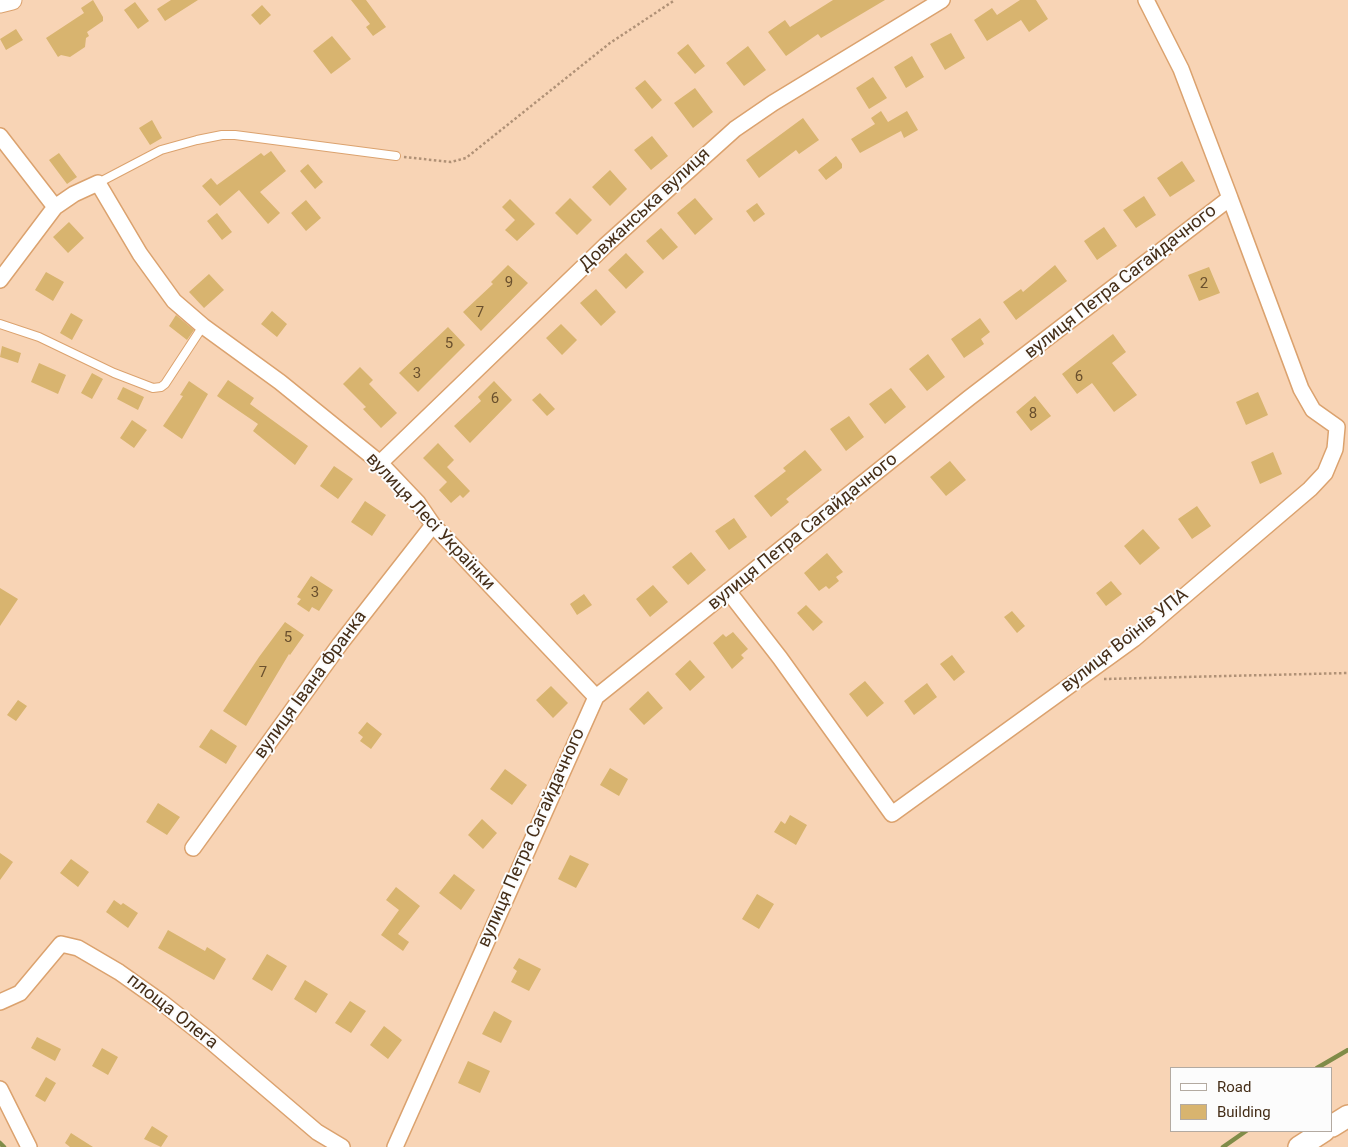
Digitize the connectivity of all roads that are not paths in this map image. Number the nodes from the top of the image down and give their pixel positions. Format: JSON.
{"nodes":[{"id":1,"x":12,"y":0,"type":"edge"},
{"id":2,"x":942,"y":0,"type":"edge"},
{"id":3,"x":1146,"y":0,"type":"edge"},
{"id":4,"x":0,"y":3,"type":"edge"},
{"id":5,"x":0,"y":136,"type":"edge"},
{"id":6,"x":396,"y":156,"type":"road end"},
{"id":7,"x":98,"y":182,"type":"junction"},
{"id":8,"x":1230,"y":198,"type":"junction"},
{"id":9,"x":55,"y":207,"type":"junction"},
{"id":10,"x":0,"y":280,"type":"edge"},
{"id":11,"x":0,"y":324,"type":"edge"},
{"id":12,"x":203,"y":326,"type":"junction"},
{"id":13,"x":1342,"y":427,"type":"edge"},
{"id":14,"x":380,"y":463,"type":"junction"},
{"id":15,"x":433,"y":525,"type":"junction"},
{"id":16,"x":728,"y":591,"type":"junction"},
{"id":17,"x":596,"y":697,"type":"junction"},
{"id":18,"x":193,"y":848,"type":"dead end"},
{"id":19,"x":0,"y":1002,"type":"edge"},
{"id":20,"x":0,"y":1089,"type":"edge"},
{"id":21,"x":1348,"y":1116,"type":"edge"},
{"id":22,"x":1333,"y":1125,"type":"edge"},
{"id":23,"x":1322,"y":1132,"type":"edge"},
{"id":24,"x":29,"y":1147,"type":"edge"},
{"id":25,"x":342,"y":1147,"type":"edge"},
{"id":26,"x":394,"y":1147,"type":"edge"},
{"id":27,"x":1299,"y":1147,"type":"edge"}],
"edges":[{"from":1,"to":4,"type":"street"},
{"from":2,"to":14,"type":"street","name":"Довжанська вулиця"},
{"from":3,"to":8,"type":"street","name":"вулиця Петра Сагайдачного"},
{"from":5,"to":9,"type":"street"},
{"from":6,"to":7,"type":"lane"},
{"from":7,"to":9,"type":"street"},
{"from":7,"to":12,"type":"street","name":"вулиця Лесі Українки"},
{"from":8,"to":13,"type":"street","name":"вулиця Воїнів УПА"},
{"from":8,"to":16,"type":"street","name":"вулиця Петра Сагайдачного"},
{"from":9,"to":10,"type":"street"},
{"from":11,"to":12,"type":"lane"},
{"from":12,"to":14,"type":"street","name":"вулиця Лесі Українки"},
{"from":13,"to":16,"type":"street","name":"вулиця Воїнів УПА"},
{"from":14,"to":15,"type":"street","name":"вулиця Лесі Українки"},
{"from":15,"to":17,"type":"street","name":"вулиця Лесі Українки"},
{"from":15,"to":18,"type":"street","name":"вулиця Івана Франка"},
{"from":16,"to":17,"type":"street","name":"вулиця Петра Сагайдачного"},
{"from":17,"to":26,"type":"street","name":"вулиця Петра Сагайдачного"},
{"from":19,"to":25,"type":"street","name":"площа Олега"},
{"from":20,"to":24,"type":"street"},
{"from":21,"to":22,"type":"main road"},
{"from":23,"to":27,"type":"main road"}]}
